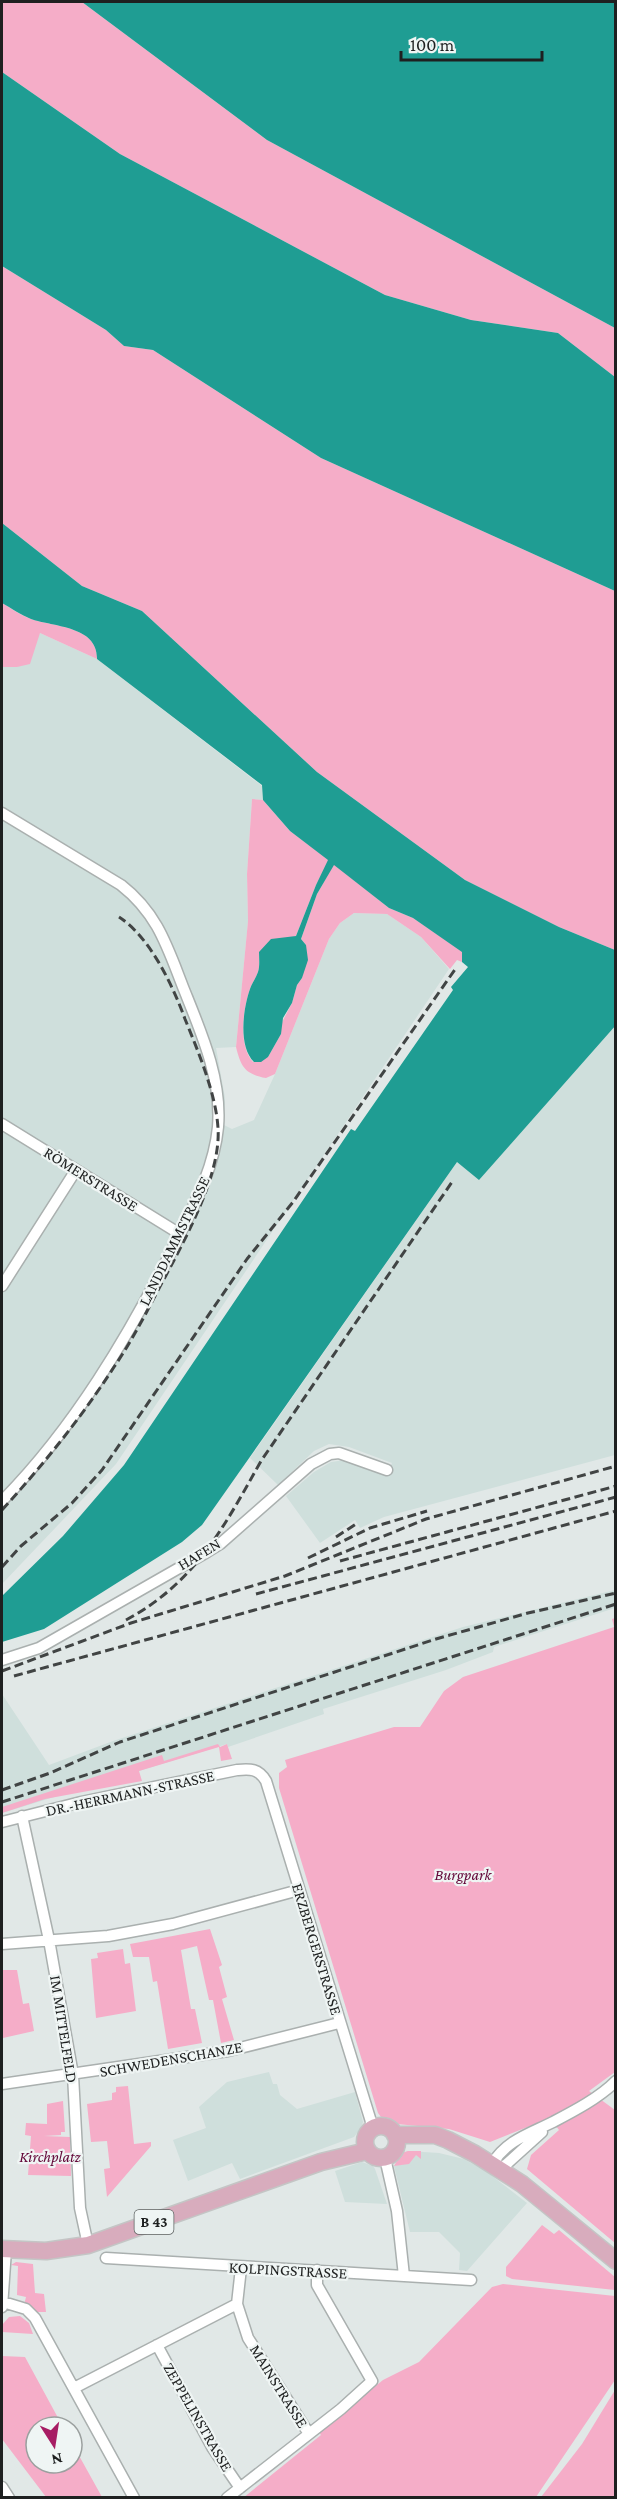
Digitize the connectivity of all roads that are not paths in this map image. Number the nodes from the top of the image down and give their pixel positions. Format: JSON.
{"nodes":[{"id":1,"x":2,"y":813,"type":"edge"},
{"id":2,"x":2,"y":1124,"type":"edge"},
{"id":3,"x":76,"y":1170,"type":"junction"},
{"id":4,"x":180,"y":1234,"type":"junction"},
{"id":5,"x":2,"y":1286,"type":"edge"},
{"id":6,"x":387,"y":1470,"type":"dead end"},
{"id":7,"x":2,"y":1501,"type":"edge"},
{"id":8,"x":2,"y":1660,"type":"edge"},
{"id":9,"x":259,"y":1772,"type":"joint"},
{"id":10,"x":22,"y":1816,"type":"junction"},
{"id":11,"x":2,"y":1822,"type":"edge"},
{"id":12,"x":299,"y":1890,"type":"junction"},
{"id":13,"x":49,"y":1940,"type":"junction"},
{"id":14,"x":2,"y":1944,"type":"edge"},
{"id":15,"x":339,"y":2023,"type":"junction"},
{"id":16,"x":73,"y":2075,"type":"junction"},
{"id":17,"x":615,"y":2081,"type":"edge"},
{"id":18,"x":2,"y":2084,"type":"edge"},
{"id":19,"x":611,"y":2094,"type":"edge"},
{"id":20,"x":373,"y":2128,"type":"junction"},
{"id":21,"x":396,"y":2139,"type":"junction"},
{"id":22,"x":366,"y":2147,"type":"junction"},
{"id":23,"x":385,"y":2158,"type":"junction"},
{"id":24,"x":496,"y":2167,"type":"junction"},
{"id":25,"x":88,"y":2245,"type":"junction"},
{"id":26,"x":4,"y":2250,"type":"edge"},
{"id":27,"x":106,"y":2258,"type":"dead end"},
{"id":28,"x":615,"y":2261,"type":"edge"},
{"id":29,"x":242,"y":2268,"type":"junction"},
{"id":30,"x":316,"y":2270,"type":"junction"},
{"id":31,"x":404,"y":2276,"type":"junction"},
{"id":32,"x":471,"y":2280,"type":"dead end"},
{"id":33,"x":237,"y":2304,"type":"junction"},
{"id":34,"x":2,"y":2305,"type":"edge"},
{"id":35,"x":157,"y":2346,"type":"junction"},
{"id":36,"x":74,"y":2388,"type":"junction"},
{"id":37,"x":309,"y":2434,"type":"junction"},
{"id":38,"x":2,"y":2487,"type":"edge"},
{"id":39,"x":240,"y":2488,"type":"junction"},
{"id":40,"x":9,"y":2498,"type":"edge"},
{"id":41,"x":134,"y":2498,"type":"edge"},
{"id":42,"x":227,"y":2498,"type":"edge"}],
"edges":[{"from":1,"to":4,"type":"street","name":"LANDDAMMSTRASSE"},
{"from":2,"to":3,"type":"street","name":"RÖMERSTRASSE"},
{"from":3,"to":4,"type":"street","name":"RÖMERSTRASSE"},
{"from":3,"to":5,"type":"street"},
{"from":4,"to":7,"type":"street","name":"LANDDAMMSTRASSE"},
{"from":6,"to":8,"type":"street","name":"HAFEN"},
{"from":9,"to":10,"type":"street","name":"DR.-HERRMANN-STRASSE"},
{"from":9,"to":12,"type":"street","name":"ERZBERGERSTRASSE"},
{"from":10,"to":11,"type":"street","name":"DR.-HERRMANN-STRASSE"},
{"from":10,"to":13,"type":"street","name":"IM MITTELFELD"},
{"from":12,"to":13,"type":"street"},
{"from":12,"to":15,"type":"street","name":"ERZBERGERSTRASSE"},
{"from":13,"to":14,"type":"street"},
{"from":13,"to":16,"type":"street","name":"IM MITTELFELD"},
{"from":15,"to":16,"type":"street","name":"SCHWEDENSCHANZE"},
{"from":15,"to":20,"type":"street","name":"ERZBERGERSTRASSE"},
{"from":16,"to":18,"type":"street","name":"SCHWEDENSCHANZE"},
{"from":16,"to":25,"type":"street","name":"IM MITTELFELD"},
{"from":17,"to":19,"type":"street"},
{"from":19,"to":24,"type":"street"},
{"from":20,"to":21,"type":"main road"},
{"from":20,"to":22,"type":"main road"},
{"from":21,"to":23,"type":"main road"},
{"from":21,"to":24,"type":"main road"},
{"from":22,"to":23,"type":"main road"},
{"from":22,"to":25,"type":"main road","number":"B 43"},
{"from":23,"to":31,"type":"street"},
{"from":24,"to":28,"type":"main road"},
{"from":25,"to":26,"type":"main road","number":"B 43"},
{"from":26,"to":34,"type":"street"},
{"from":27,"to":29,"type":"street","name":"KOLPINGSTRASSE"},
{"from":29,"to":30,"type":"street","name":"KOLPINGSTRASSE"},
{"from":29,"to":33,"type":"street","name":"MAINSTRASSE"},
{"from":30,"to":31,"type":"street","name":"KOLPINGSTRASSE"},
{"from":30,"to":37,"type":"street"},
{"from":31,"to":32,"type":"street","name":"KOLPINGSTRASSE"},
{"from":33,"to":35,"type":"street"},
{"from":33,"to":37,"type":"street","name":"MAINSTRASSE"},
{"from":34,"to":36,"type":"street"},
{"from":35,"to":36,"type":"street"},
{"from":35,"to":39,"type":"street","name":"ZEPPELINSTRASSE"},
{"from":36,"to":41,"type":"street"},
{"from":37,"to":39,"type":"street"},
{"from":38,"to":40,"type":"street"},
{"from":39,"to":42,"type":"street"}]}
